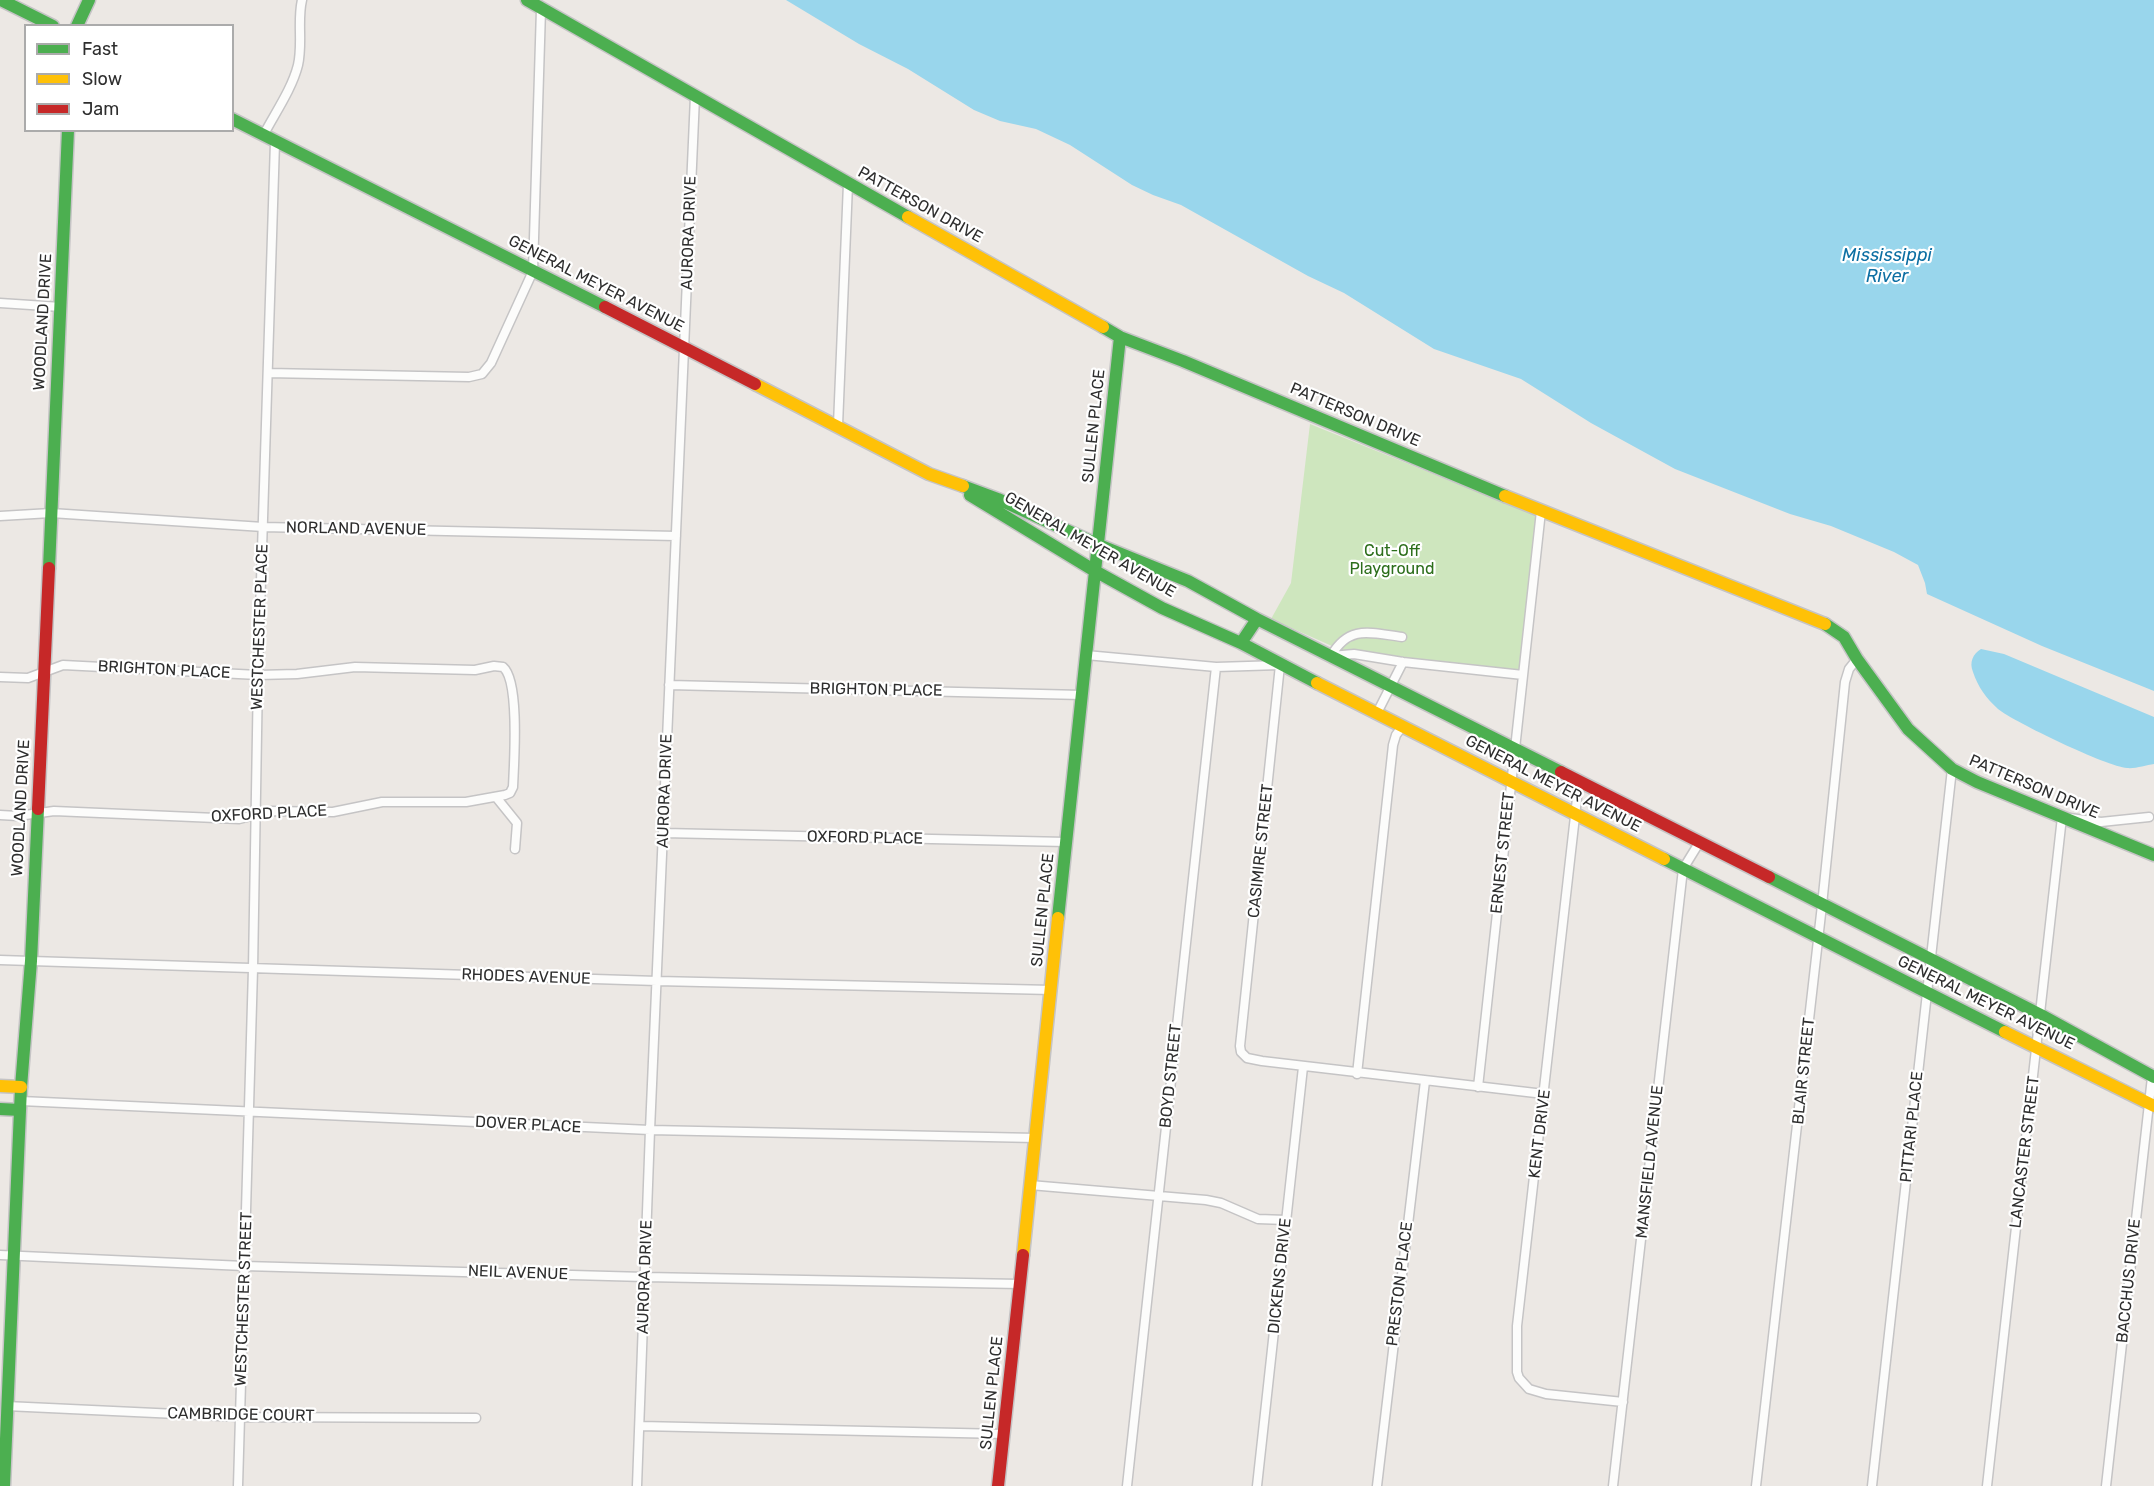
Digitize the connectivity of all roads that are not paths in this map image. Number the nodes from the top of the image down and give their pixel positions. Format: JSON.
{"nodes":[{"id":1,"x":1,"y":0,"type":"edge"},
{"id":2,"x":89,"y":0,"type":"edge"},
{"id":3,"x":302,"y":0,"type":"edge"},
{"id":4,"x":527,"y":0,"type":"edge"},
{"id":5,"x":541,"y":9,"type":"junction"},
{"id":6,"x":31,"y":14,"type":"junction"},
{"id":7,"x":38,"y":24,"type":"edge"},
{"id":8,"x":49,"y":24,"type":"edge"},
{"id":9,"x":78,"y":24,"type":"edge"},
{"id":10,"x":694,"y":96,"type":"junction"},
{"id":11,"x":234,"y":120,"type":"edge"},
{"id":12,"x":68,"y":132,"type":"edge"},
{"id":13,"x":263,"y":135,"type":"junction"},
{"id":14,"x":275,"y":142,"type":"junction"},
{"id":15,"x":848,"y":184,"type":"junction"},
{"id":16,"x":532,"y":271,"type":"junction"},
{"id":17,"x":0,"y":303,"type":"edge"},
{"id":18,"x":61,"y":307,"type":"junction"},
{"id":19,"x":1120,"y":336,"type":"junction"},
{"id":20,"x":684,"y":347,"type":"junction"},
{"id":21,"x":268,"y":373,"type":"junction"},
{"id":22,"x":838,"y":425,"type":"junction"},
{"id":23,"x":943,"y":480,"type":"junction"},
{"id":24,"x":1541,"y":511,"type":"junction"},
{"id":25,"x":51,"y":513,"type":"junction"},
{"id":26,"x":0,"y":516,"type":"edge"},
{"id":27,"x":263,"y":527,"type":"junction"},
{"id":28,"x":676,"y":536,"type":"junction"},
{"id":29,"x":1099,"y":545,"type":"junction"},
{"id":30,"x":1095,"y":571,"type":"junction"},
{"id":31,"x":1257,"y":619,"type":"junction"},
{"id":32,"x":1402,"y":637,"type":"dead end"},
{"id":33,"x":1241,"y":643,"type":"junction"},
{"id":34,"x":1086,"y":655,"type":"junction"},
{"id":35,"x":1331,"y":656,"type":"junction"},
{"id":36,"x":1857,"y":659,"type":"junction"},
{"id":37,"x":1403,"y":662,"type":"junction"},
{"id":38,"x":1281,"y":665,"type":"junction"},
{"id":39,"x":1216,"y":667,"type":"junction"},
{"id":40,"x":44,"y":670,"type":"junction"},
{"id":41,"x":258,"y":675,"type":"junction"},
{"id":42,"x":1523,"y":675,"type":"junction"},
{"id":43,"x":0,"y":677,"type":"edge"},
{"id":44,"x":669,"y":685,"type":"junction"},
{"id":45,"x":1392,"y":686,"type":"junction"},
{"id":46,"x":1082,"y":695,"type":"junction"},
{"id":47,"x":1377,"y":713,"type":"junction"},
{"id":48,"x":1402,"y":727,"type":"junction"},
{"id":49,"x":1515,"y":750,"type":"junction"},
{"id":50,"x":1952,"y":769,"type":"junction"},
{"id":51,"x":1511,"y":780,"type":"junction"},
{"id":52,"x":1579,"y":781,"type":"junction"},
{"id":53,"x":496,"y":797,"type":"junction"},
{"id":54,"x":38,"y":814,"type":"junction"},
{"id":55,"x":256,"y":815,"type":"junction"},
{"id":56,"x":1576,"y":815,"type":"junction"},
{"id":57,"x":0,"y":816,"type":"edge"},
{"id":58,"x":2062,"y":817,"type":"junction"},
{"id":59,"x":2149,"y":817,"type":"dead end"},
{"id":60,"x":664,"y":833,"type":"junction"},
{"id":61,"x":1066,"y":842,"type":"junction"},
{"id":62,"x":1699,"y":843,"type":"junction"},
{"id":63,"x":515,"y":849,"type":"dead end"},
{"id":64,"x":2154,"y":855,"type":"edge"},
{"id":65,"x":1683,"y":869,"type":"junction"},
{"id":66,"x":1822,"y":905,"type":"junction"},
{"id":67,"x":1819,"y":937,"type":"junction"},
{"id":68,"x":0,"y":960,"type":"edge"},
{"id":69,"x":1930,"y":960,"type":"junction"},
{"id":70,"x":31,"y":961,"type":"junction"},
{"id":71,"x":253,"y":969,"type":"junction"},
{"id":72,"x":657,"y":981,"type":"junction"},
{"id":73,"x":1052,"y":990,"type":"junction"},
{"id":74,"x":1927,"y":993,"type":"junction"},
{"id":75,"x":2041,"y":1015,"type":"junction"},
{"id":76,"x":2037,"y":1047,"type":"junction"},
{"id":77,"x":1303,"y":1067,"type":"junction"},
{"id":78,"x":1357,"y":1074,"type":"junction"},
{"id":79,"x":2153,"y":1077,"type":"edge"},
{"id":80,"x":1425,"y":1082,"type":"junction"},
{"id":81,"x":0,"y":1086,"type":"edge"},
{"id":82,"x":21,"y":1087,"type":"junction"},
{"id":83,"x":1478,"y":1087,"type":"junction"},
{"id":84,"x":1544,"y":1094,"type":"junction"},
{"id":85,"x":2151,"y":1105,"type":"edge"},
{"id":86,"x":20,"y":1106,"type":"junction"},
{"id":87,"x":0,"y":1109,"type":"edge"},
{"id":88,"x":249,"y":1112,"type":"junction"},
{"id":89,"x":650,"y":1130,"type":"junction"},
{"id":90,"x":1036,"y":1138,"type":"junction"},
{"id":91,"x":1030,"y":1185,"type":"junction"},
{"id":92,"x":1157,"y":1196,"type":"junction"},
{"id":93,"x":1286,"y":1220,"type":"junction"},
{"id":94,"x":0,"y":1255,"type":"edge"},
{"id":95,"x":15,"y":1256,"type":"junction"},
{"id":96,"x":244,"y":1266,"type":"junction"},
{"id":97,"x":645,"y":1277,"type":"junction"},
{"id":98,"x":1020,"y":1284,"type":"junction"},
{"id":99,"x":1623,"y":1402,"type":"junction"},
{"id":100,"x":6,"y":1406,"type":"junction"},
{"id":101,"x":241,"y":1417,"type":"junction"},
{"id":102,"x":476,"y":1418,"type":"dead end"},
{"id":103,"x":640,"y":1426,"type":"junction"},
{"id":104,"x":1004,"y":1434,"type":"junction"},
{"id":105,"x":4,"y":1486,"type":"edge"},
{"id":106,"x":238,"y":1486,"type":"edge"},
{"id":107,"x":637,"y":1486,"type":"edge"},
{"id":108,"x":998,"y":1486,"type":"edge"},
{"id":109,"x":1127,"y":1486,"type":"edge"},
{"id":110,"x":1257,"y":1486,"type":"edge"},
{"id":111,"x":1377,"y":1486,"type":"edge"},
{"id":112,"x":1613,"y":1486,"type":"edge"},
{"id":113,"x":1756,"y":1486,"type":"edge"},
{"id":114,"x":1872,"y":1486,"type":"edge"},
{"id":115,"x":1987,"y":1486,"type":"edge"},
{"id":116,"x":2106,"y":1486,"type":"edge"}],
"edges":[{"from":1,"to":6,"type":"street"},
{"from":2,"to":9,"type":"street"},
{"from":3,"to":13,"type":"street"},
{"from":4,"to":5,"type":"street","name":"PATTERSON DRIVE"},
{"from":5,"to":10,"type":"street","name":"PATTERSON DRIVE"},
{"from":5,"to":16,"type":"street"},
{"from":6,"to":7,"type":"street"},
{"from":6,"to":8,"type":"street"},
{"from":10,"to":15,"type":"street","name":"PATTERSON DRIVE"},
{"from":10,"to":20,"type":"street","name":"AURORA DRIVE"},
{"from":11,"to":13,"type":"street","name":"GENERAL MEYER AVENUE"},
{"from":12,"to":18,"type":"street","name":"WOODLAND DRIVE"},
{"from":13,"to":14,"type":"street","name":"GENERAL MEYER AVENUE"},
{"from":14,"to":16,"type":"street","name":"GENERAL MEYER AVENUE"},
{"from":14,"to":21,"type":"street","name":"WESTCHESTER PLACE"},
{"from":15,"to":19,"type":"street","name":"PATTERSON DRIVE"},
{"from":15,"to":22,"type":"street"},
{"from":16,"to":20,"type":"street","name":"GENERAL MEYER AVENUE"},
{"from":16,"to":21,"type":"street"},
{"from":17,"to":18,"type":"street"},
{"from":18,"to":25,"type":"street","name":"WOODLAND DRIVE"},
{"from":19,"to":24,"type":"street","name":"PATTERSON DRIVE"},
{"from":19,"to":29,"type":"street","name":"SULLEN PLACE"},
{"from":20,"to":22,"type":"street","name":"GENERAL MEYER AVENUE"},
{"from":20,"to":28,"type":"street","name":"AURORA DRIVE"},
{"from":21,"to":27,"type":"street","name":"WESTCHESTER PLACE"},
{"from":22,"to":23,"type":"street","name":"GENERAL MEYER AVENUE"},
{"from":23,"to":29,"type":"street","name":"GENERAL MEYER AVENUE"},
{"from":23,"to":30,"type":"street","name":"GENERAL MEYER AVENUE"},
{"from":24,"to":36,"type":"street","name":"PATTERSON DRIVE"},
{"from":24,"to":42,"type":"street","name":"ERNEST STREET"},
{"from":25,"to":26,"type":"street","name":"NORLAND AVENUE"},
{"from":25,"to":27,"type":"street","name":"NORLAND AVENUE"},
{"from":25,"to":40,"type":"street","name":"WOODLAND DRIVE"},
{"from":27,"to":28,"type":"street","name":"NORLAND AVENUE"},
{"from":27,"to":41,"type":"street","name":"WESTCHESTER PLACE"},
{"from":28,"to":44,"type":"street","name":"AURORA DRIVE"},
{"from":29,"to":30,"type":"street","name":"SULLEN PLACE"},
{"from":29,"to":31,"type":"street","name":"GENERAL MEYER AVENUE"},
{"from":30,"to":33,"type":"street","name":"GENERAL MEYER AVENUE"},
{"from":30,"to":34,"type":"street","name":"SULLEN PLACE"},
{"from":31,"to":33,"type":"street"},
{"from":31,"to":35,"type":"street","name":"GENERAL MEYER AVENUE"},
{"from":32,"to":35,"type":"street"},
{"from":33,"to":38,"type":"street","name":"GENERAL MEYER AVENUE"},
{"from":34,"to":39,"type":"street"},
{"from":34,"to":46,"type":"street","name":"SULLEN PLACE"},
{"from":35,"to":37,"type":"street"},
{"from":35,"to":45,"type":"street","name":"GENERAL MEYER AVENUE"},
{"from":36,"to":50,"type":"street","name":"PATTERSON DRIVE"},
{"from":36,"to":66,"type":"street","name":"BLAIR STREET"},
{"from":37,"to":42,"type":"street"},
{"from":37,"to":45,"type":"street"},
{"from":38,"to":39,"type":"street"},
{"from":38,"to":47,"type":"street","name":"GENERAL MEYER AVENUE"},
{"from":38,"to":77,"type":"street","name":"CASIMIRE STREET"},
{"from":39,"to":92,"type":"street","name":"BOYD STREET"},
{"from":40,"to":41,"type":"street","name":"BRIGHTON PLACE"},
{"from":40,"to":43,"type":"street","name":"BRIGHTON PLACE"},
{"from":40,"to":54,"type":"street","name":"WOODLAND DRIVE"},
{"from":41,"to":53,"type":"street","name":"BRIGHTON PLACE"},
{"from":41,"to":55,"type":"street","name":"WESTCHESTER PLACE"},
{"from":42,"to":49,"type":"street","name":"ERNEST STREET"},
{"from":44,"to":46,"type":"street","name":"BRIGHTON PLACE"},
{"from":44,"to":60,"type":"street","name":"AURORA DRIVE"},
{"from":45,"to":47,"type":"street"},
{"from":45,"to":49,"type":"street","name":"GENERAL MEYER AVENUE"},
{"from":46,"to":61,"type":"street","name":"SULLEN PLACE"},
{"from":47,"to":48,"type":"street","name":"GENERAL MEYER AVENUE"},
{"from":48,"to":51,"type":"street","name":"GENERAL MEYER AVENUE"},
{"from":48,"to":78,"type":"street"},
{"from":49,"to":51,"type":"street","name":"ERNEST STREET"},
{"from":49,"to":52,"type":"street","name":"GENERAL MEYER AVENUE"},
{"from":50,"to":58,"type":"street","name":"PATTERSON DRIVE"},
{"from":50,"to":69,"type":"street","name":"PITTARI PLACE"},
{"from":51,"to":56,"type":"street","name":"GENERAL MEYER AVENUE"},
{"from":51,"to":83,"type":"street","name":"ERNEST STREET"},
{"from":52,"to":56,"type":"street","name":"KENT DRIVE"},
{"from":52,"to":62,"type":"street","name":"GENERAL MEYER AVENUE"},
{"from":53,"to":55,"type":"street","name":"OXFORD PLACE"},
{"from":53,"to":63,"type":"street"},
{"from":54,"to":55,"type":"street","name":"OXFORD PLACE"},
{"from":54,"to":57,"type":"street","name":"OXFORD PLACE"},
{"from":54,"to":70,"type":"street","name":"WOODLAND DRIVE"},
{"from":55,"to":71,"type":"street","name":"WESTCHESTER PLACE"},
{"from":56,"to":65,"type":"street","name":"GENERAL MEYER AVENUE"},
{"from":56,"to":84,"type":"street","name":"KENT DRIVE"},
{"from":58,"to":59,"type":"street"},
{"from":58,"to":64,"type":"street","name":"PATTERSON DRIVE"},
{"from":58,"to":75,"type":"street","name":"LANCASTER STREET"},
{"from":60,"to":61,"type":"street","name":"OXFORD PLACE"},
{"from":60,"to":72,"type":"street","name":"AURORA DRIVE"},
{"from":61,"to":73,"type":"street","name":"SULLEN PLACE"},
{"from":62,"to":65,"type":"street","name":"MANSFIELD AVENUE"},
{"from":62,"to":66,"type":"street","name":"GENERAL MEYER AVENUE"},
{"from":65,"to":67,"type":"street","name":"GENERAL MEYER AVENUE"},
{"from":65,"to":99,"type":"street","name":"MANSFIELD AVENUE"},
{"from":66,"to":67,"type":"street","name":"BLAIR STREET"},
{"from":66,"to":69,"type":"street","name":"GENERAL MEYER AVENUE"},
{"from":67,"to":74,"type":"street","name":"GENERAL MEYER AVENUE"},
{"from":67,"to":113,"type":"street","name":"BLAIR STREET"},
{"from":68,"to":70,"type":"street","name":"RHODES AVENUE"},
{"from":69,"to":74,"type":"street","name":"PITTARI PLACE"},
{"from":69,"to":75,"type":"street","name":"GENERAL MEYER AVENUE"},
{"from":70,"to":71,"type":"street","name":"RHODES AVENUE"},
{"from":70,"to":82,"type":"street","name":"WOODLAND DRIVE"},
{"from":71,"to":72,"type":"street","name":"RHODES AVENUE"},
{"from":71,"to":88,"type":"street","name":"WESTCHESTER PLACE"},
{"from":72,"to":73,"type":"street","name":"RHODES AVENUE"},
{"from":72,"to":89,"type":"street","name":"AURORA DRIVE"},
{"from":73,"to":90,"type":"street","name":"SULLEN PLACE"},
{"from":74,"to":76,"type":"street","name":"GENERAL MEYER AVENUE"},
{"from":74,"to":114,"type":"street","name":"PITTARI PLACE"},
{"from":75,"to":76,"type":"street","name":"LANCASTER STREET"},
{"from":75,"to":79,"type":"street","name":"GENERAL MEYER AVENUE"},
{"from":76,"to":85,"type":"street","name":"GENERAL MEYER AVENUE"},
{"from":76,"to":115,"type":"street","name":"LANCASTER STREET"},
{"from":77,"to":78,"type":"street"},
{"from":77,"to":93,"type":"street","name":"DICKENS DRIVE"},
{"from":78,"to":80,"type":"street"},
{"from":79,"to":85,"type":"street","name":"BACCHUS DRIVE"},
{"from":80,"to":83,"type":"street"},
{"from":80,"to":111,"type":"street","name":"PRESTON PLACE"},
{"from":81,"to":82,"type":"street"},
{"from":82,"to":86,"type":"street","name":"WOODLAND DRIVE"},
{"from":83,"to":84,"type":"street"},
{"from":84,"to":99,"type":"street","name":"KENT DRIVE"},
{"from":85,"to":116,"type":"street","name":"BACCHUS DRIVE"},
{"from":86,"to":87,"type":"street"},
{"from":86,"to":88,"type":"street","name":"DOVER PLACE"},
{"from":86,"to":95,"type":"street","name":"WOODLAND DRIVE"},
{"from":88,"to":89,"type":"street","name":"DOVER PLACE"},
{"from":88,"to":96,"type":"street","name":"WESTCHESTER STREET"},
{"from":89,"to":90,"type":"street","name":"DOVER PLACE"},
{"from":89,"to":97,"type":"street","name":"AURORA DRIVE"},
{"from":90,"to":91,"type":"street","name":"SULLEN PLACE"},
{"from":91,"to":92,"type":"street"},
{"from":91,"to":98,"type":"street","name":"SULLEN PLACE"},
{"from":92,"to":93,"type":"street"},
{"from":92,"to":109,"type":"street","name":"BOYD STREET"},
{"from":93,"to":110,"type":"street","name":"DICKENS DRIVE"},
{"from":94,"to":95,"type":"street","name":"NEIL AVENUE"},
{"from":95,"to":96,"type":"street","name":"NEIL AVENUE"},
{"from":95,"to":100,"type":"street","name":"WOODLAND DRIVE"},
{"from":96,"to":97,"type":"street","name":"NEIL AVENUE"},
{"from":96,"to":101,"type":"street","name":"WESTCHESTER STREET"},
{"from":97,"to":98,"type":"street","name":"NEIL AVENUE"},
{"from":97,"to":103,"type":"street","name":"AURORA DRIVE"},
{"from":98,"to":104,"type":"street","name":"SULLEN PLACE"},
{"from":99,"to":112,"type":"street","name":"MANSFIELD AVENUE"},
{"from":100,"to":101,"type":"street","name":"CAMBRIDGE COURT"},
{"from":100,"to":105,"type":"street","name":"WOODLAND DRIVE"},
{"from":101,"to":102,"type":"street","name":"CAMBRIDGE COURT"},
{"from":101,"to":106,"type":"street","name":"WESTCHESTER STREET"},
{"from":103,"to":104,"type":"street"},
{"from":103,"to":107,"type":"street","name":"AURORA DRIVE"},
{"from":104,"to":108,"type":"street","name":"SULLEN PLACE"}]}
